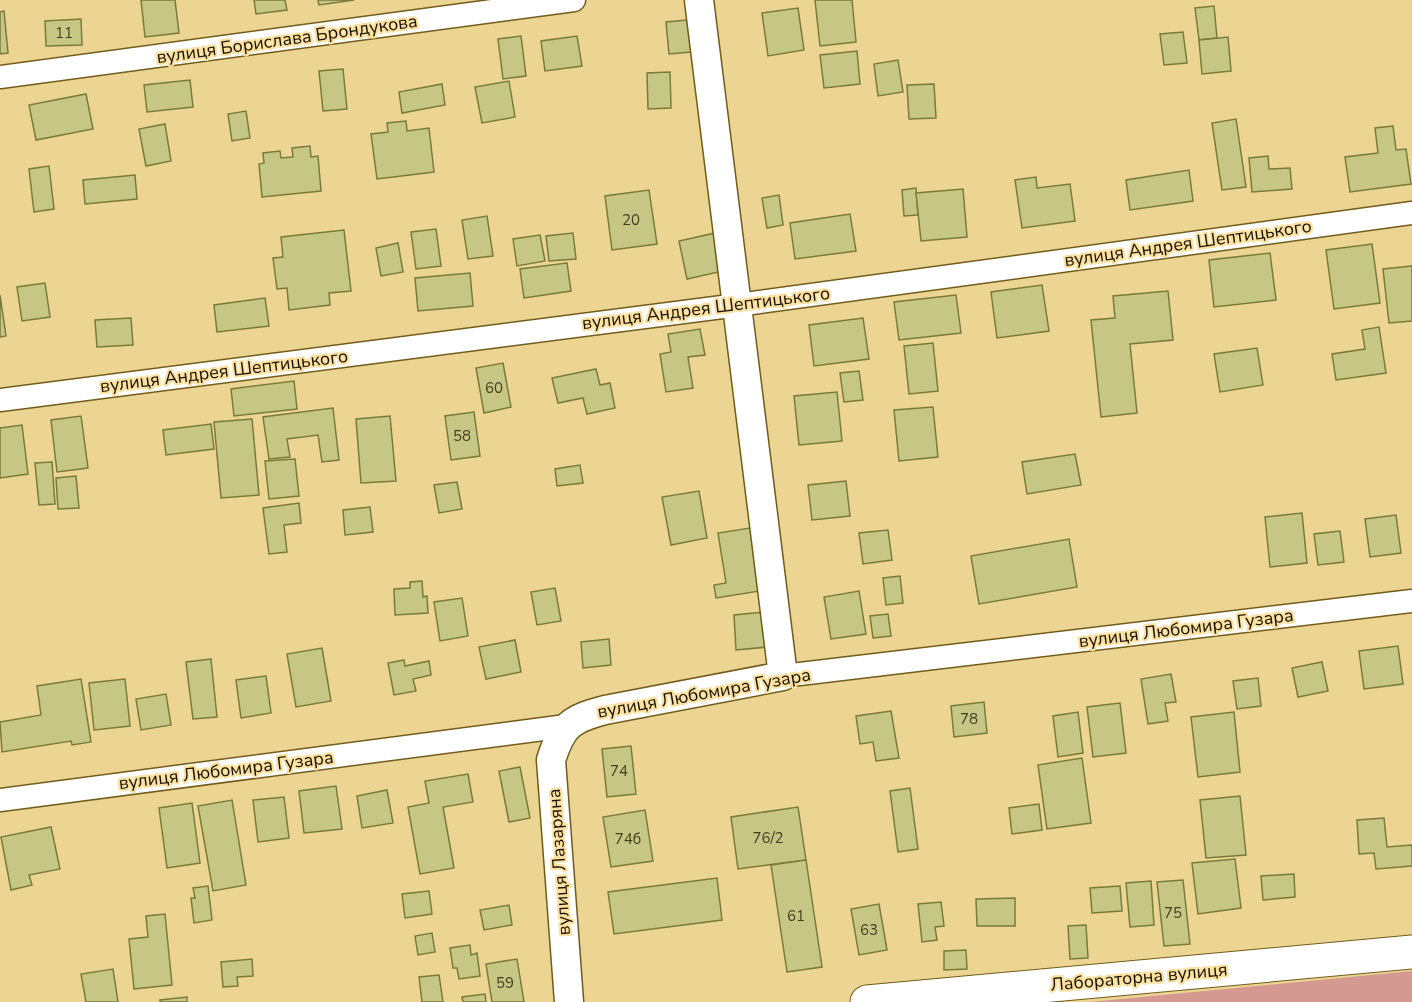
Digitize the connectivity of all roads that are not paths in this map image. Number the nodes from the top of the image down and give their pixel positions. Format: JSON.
{"nodes":[{"id":1,"x":574,"y":0,"type":"edge"},
{"id":2,"x":699,"y":0,"type":"edge"},
{"id":3,"x":0,"y":77,"type":"edge"},
{"id":4,"x":1412,"y":213,"type":"edge"},
{"id":5,"x":738,"y":305,"type":"junction"},
{"id":6,"x":0,"y":400,"type":"edge"},
{"id":7,"x":1412,"y":601,"type":"edge"},
{"id":8,"x":783,"y":676,"type":"junction"},
{"id":9,"x":566,"y":726,"type":"junction"},
{"id":10,"x":0,"y":800,"type":"edge"},
{"id":11,"x":1412,"y":952,"type":"edge"},
{"id":12,"x":569,"y":1002,"type":"edge"},
{"id":13,"x":867,"y":1002,"type":"edge"}],
"edges":[{"from":1,"to":3,"type":"street","name":"вулиця Борислава Брондукова"},
{"from":2,"to":5,"type":"street"},
{"from":4,"to":5,"type":"street","name":"вулиця Андрея Шептицького"},
{"from":5,"to":6,"type":"street","name":"вулиця Андрея Шептицького"},
{"from":5,"to":8,"type":"street"},
{"from":7,"to":8,"type":"street","name":"вулиця Любомира Гузара"},
{"from":8,"to":9,"type":"street","name":"вулиця Любомира Гузара"},
{"from":9,"to":10,"type":"street","name":"вулиця Любомира Гузара"},
{"from":9,"to":12,"type":"street","name":"вулиця Лазаряна"},
{"from":11,"to":13,"type":"main road","name":"Лабораторна вулиця"}]}
